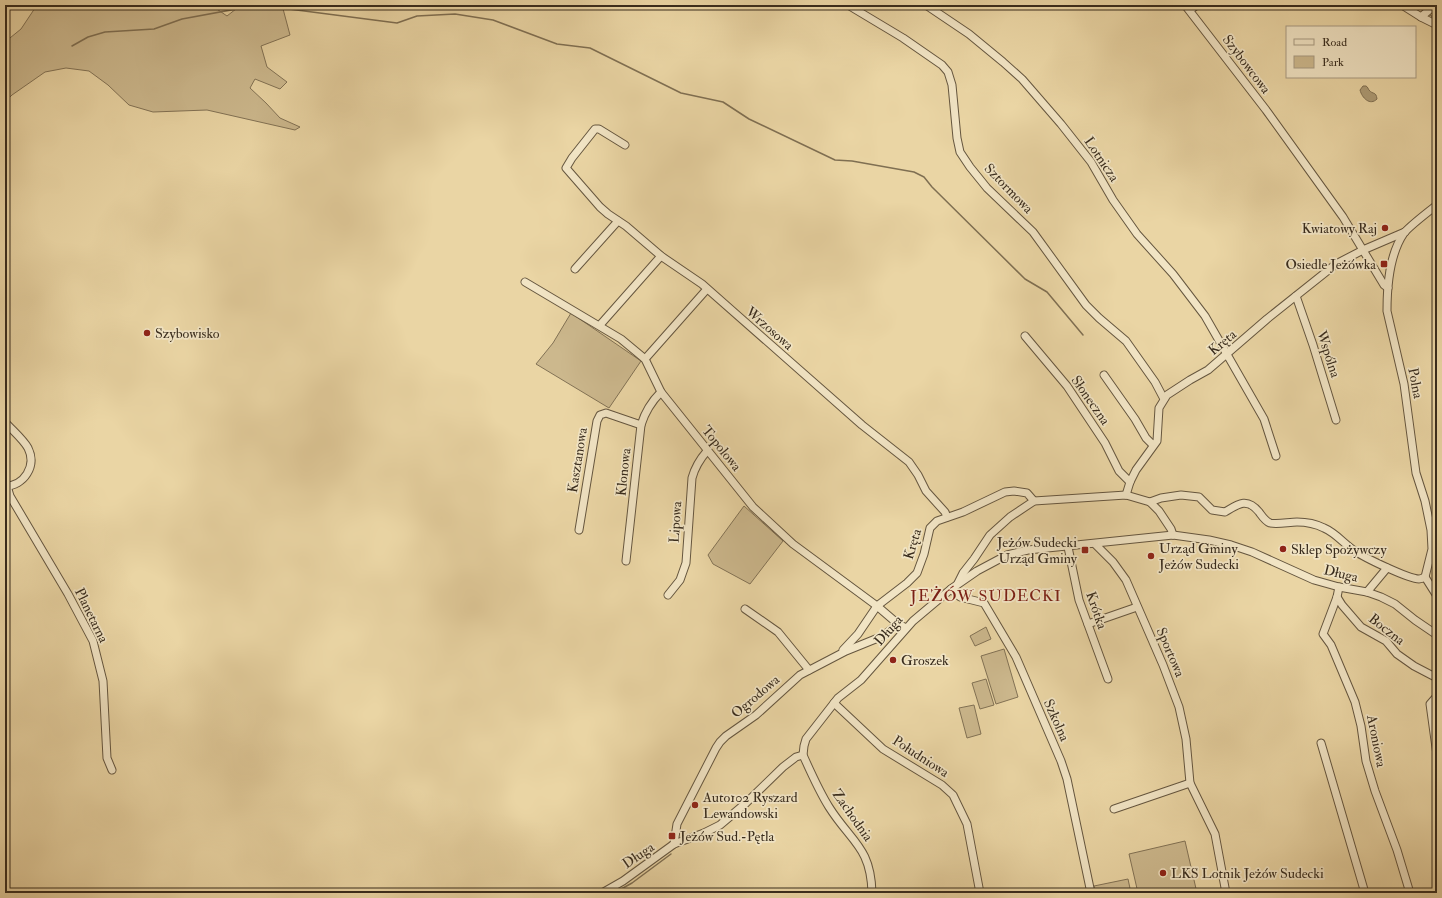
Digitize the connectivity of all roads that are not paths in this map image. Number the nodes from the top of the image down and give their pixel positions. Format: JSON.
{"nodes":[{"id":1,"x":848,"y":5,"type":"edge"},
{"id":2,"x":926,"y":5,"type":"edge"},
{"id":3,"x":1197,"y":5,"type":"edge"},
{"id":4,"x":1402,"y":5,"type":"edge"},
{"id":5,"x":1435,"y":5,"type":"edge"},
{"id":6,"x":1187,"y":8,"type":"edge"},
{"id":7,"x":1421,"y":17,"type":"junction"},
{"id":8,"x":1437,"y":25,"type":"edge"},
{"id":9,"x":625,"y":145,"type":"dead end"},
{"id":10,"x":1437,"y":205,"type":"edge"},
{"id":11,"x":618,"y":221,"type":"junction"},
{"id":12,"x":1405,"y":232,"type":"junction"},
{"id":13,"x":1363,"y":250,"type":"junction"},
{"id":14,"x":661,"y":256,"type":"junction"},
{"id":15,"x":575,"y":269,"type":"dead end"},
{"id":16,"x":525,"y":282,"type":"dead end"},
{"id":17,"x":1388,"y":288,"type":"junction"},
{"id":18,"x":707,"y":289,"type":"junction"},
{"id":19,"x":1296,"y":296,"type":"junction"},
{"id":20,"x":600,"y":325,"type":"junction"},
{"id":21,"x":1025,"y":336,"type":"dead end"},
{"id":22,"x":1228,"y":354,"type":"junction"},
{"id":23,"x":645,"y":359,"type":"junction"},
{"id":24,"x":1104,"y":375,"type":"dead end"},
{"id":25,"x":661,"y":392,"type":"junction"},
{"id":26,"x":1164,"y":399,"type":"junction"},
{"id":27,"x":1336,"y":420,"type":"dead end"},
{"id":28,"x":5,"y":422,"type":"edge"},
{"id":29,"x":642,"y":425,"type":"junction"},
{"id":30,"x":1153,"y":445,"type":"junction"},
{"id":31,"x":707,"y":451,"type":"junction"},
{"id":32,"x":1276,"y":456,"type":"dead end"},
{"id":33,"x":1130,"y":482,"type":"junction"},
{"id":34,"x":6,"y":486,"type":"edge"},
{"id":35,"x":1126,"y":494,"type":"junction"},
{"id":36,"x":1034,"y":501,"type":"junction"},
{"id":37,"x":1150,"y":502,"type":"junction"},
{"id":38,"x":947,"y":517,"type":"junction"},
{"id":39,"x":579,"y":530,"type":"dead end"},
{"id":40,"x":1173,"y":535,"type":"junction"},
{"id":41,"x":1095,"y":544,"type":"junction"},
{"id":42,"x":1068,"y":547,"type":"junction"},
{"id":43,"x":626,"y":561,"type":"dead end"},
{"id":44,"x":1387,"y":568,"type":"junction"},
{"id":45,"x":1425,"y":577,"type":"junction"},
{"id":46,"x":957,"y":584,"type":"junction"},
{"id":47,"x":1339,"y":587,"type":"junction"},
{"id":48,"x":951,"y":589,"type":"junction"},
{"id":49,"x":1367,"y":592,"type":"junction"},
{"id":50,"x":668,"y":595,"type":"dead end"},
{"id":51,"x":1437,"y":596,"type":"edge"},
{"id":52,"x":1337,"y":597,"type":"junction"},
{"id":53,"x":877,"y":606,"type":"junction"},
{"id":54,"x":1137,"y":606,"type":"junction"},
{"id":55,"x":745,"y":609,"type":"dead end"},
{"id":56,"x":898,"y":624,"type":"junction"},
{"id":57,"x":1088,"y":624,"type":"junction"},
{"id":58,"x":906,"y":628,"type":"junction"},
{"id":59,"x":1437,"y":635,"type":"edge"},
{"id":60,"x":841,"y":654,"type":"junction"},
{"id":61,"x":809,"y":670,"type":"junction"},
{"id":62,"x":1437,"y":678,"type":"edge"},
{"id":63,"x":1108,"y":679,"type":"dead end"},
{"id":64,"x":1437,"y":696,"type":"edge"},
{"id":65,"x":834,"y":703,"type":"junction"},
{"id":66,"x":1321,"y":743,"type":"dead end"},
{"id":67,"x":803,"y":755,"type":"junction"},
{"id":68,"x":1437,"y":755,"type":"edge"},
{"id":69,"x":112,"y":770,"type":"dead end"},
{"id":70,"x":1190,"y":783,"type":"junction"},
{"id":71,"x":1114,"y":809,"type":"dead end"},
{"id":72,"x":674,"y":844,"type":"junction"},
{"id":73,"x":611,"y":891,"type":"edge"},
{"id":74,"x":602,"y":893,"type":"edge"},
{"id":75,"x":872,"y":893,"type":"edge"},
{"id":76,"x":980,"y":893,"type":"edge"},
{"id":77,"x":1091,"y":893,"type":"edge"},
{"id":78,"x":1226,"y":893,"type":"edge"},
{"id":79,"x":1365,"y":893,"type":"edge"},
{"id":80,"x":1410,"y":893,"type":"edge"}],
"edges":[{"from":1,"to":26,"type":"street","name":"Sztormowa"},
{"from":2,"to":22,"type":"street","name":"Lotnicza"},
{"from":3,"to":6,"type":"street"},
{"from":4,"to":7,"type":"street"},
{"from":5,"to":7,"type":"street"},
{"from":6,"to":13,"type":"street","name":"Szybowcowa"},
{"from":7,"to":8,"type":"street"},
{"from":9,"to":11,"type":"street","name":"Wrzosowa"},
{"from":10,"to":12,"type":"street","name":"Polna"},
{"from":11,"to":14,"type":"street","name":"Wrzosowa"},
{"from":11,"to":15,"type":"street"},
{"from":12,"to":13,"type":"street","name":"Kręta"},
{"from":12,"to":17,"type":"street","name":"Polna"},
{"from":13,"to":17,"type":"street"},
{"from":13,"to":19,"type":"street","name":"Kręta"},
{"from":14,"to":18,"type":"street","name":"Wrzosowa"},
{"from":14,"to":20,"type":"street"},
{"from":16,"to":20,"type":"street","name":"Topolowa"},
{"from":17,"to":45,"type":"street","name":"Polna"},
{"from":18,"to":23,"type":"street"},
{"from":18,"to":38,"type":"street","name":"Wrzosowa"},
{"from":19,"to":22,"type":"street","name":"Kręta"},
{"from":19,"to":27,"type":"street","name":"Wspólna"},
{"from":20,"to":23,"type":"street","name":"Topolowa"},
{"from":21,"to":33,"type":"street","name":"Słoneczna"},
{"from":22,"to":26,"type":"street","name":"Kręta"},
{"from":22,"to":32,"type":"street","name":"Lotnicza"},
{"from":23,"to":25,"type":"street","name":"Topolowa"},
{"from":24,"to":30,"type":"street"},
{"from":25,"to":29,"type":"street","name":"Klonowa"},
{"from":25,"to":31,"type":"street","name":"Topolowa"},
{"from":26,"to":30,"type":"street"},
{"from":28,"to":34,"type":"street"},
{"from":29,"to":39,"type":"street","name":"Kasztanowa"},
{"from":29,"to":43,"type":"street","name":"Klonowa"},
{"from":30,"to":33,"type":"street"},
{"from":31,"to":50,"type":"street","name":"Lipowa"},
{"from":31,"to":53,"type":"street","name":"Topolowa"},
{"from":33,"to":35,"type":"street"},
{"from":34,"to":69,"type":"street","name":"Planetarna"},
{"from":35,"to":36,"type":"street"},
{"from":35,"to":37,"type":"street"},
{"from":36,"to":38,"type":"street","name":"Kręta"},
{"from":36,"to":46,"type":"street"},
{"from":37,"to":40,"type":"street"},
{"from":37,"to":44,"type":"street"},
{"from":38,"to":53,"type":"street","name":"Kręta"},
{"from":40,"to":41,"type":"street","name":"Długa"},
{"from":40,"to":47,"type":"street","name":"Długa"},
{"from":41,"to":42,"type":"street","name":"Długa"},
{"from":41,"to":54,"type":"street","name":"Sportowa"},
{"from":42,"to":46,"type":"street","name":"Długa"},
{"from":42,"to":57,"type":"street","name":"Krótka"},
{"from":44,"to":45,"type":"street"},
{"from":44,"to":49,"type":"street"},
{"from":45,"to":51,"type":"street"},
{"from":46,"to":48,"type":"street","name":"Długa"},
{"from":47,"to":49,"type":"street","name":"Długa"},
{"from":47,"to":52,"type":"street"},
{"from":48,"to":58,"type":"street","name":"Długa"},
{"from":48,"to":77,"type":"street","name":"Szkolna"},
{"from":49,"to":59,"type":"street","name":"Długa"},
{"from":52,"to":62,"type":"street","name":"Boczna"},
{"from":52,"to":80,"type":"street","name":"Aroniowa"},
{"from":53,"to":56,"type":"street","name":"Topolowa"},
{"from":53,"to":60,"type":"street","name":"Kręta"},
{"from":54,"to":57,"type":"street"},
{"from":54,"to":70,"type":"street","name":"Sportowa"},
{"from":55,"to":61,"type":"street"},
{"from":56,"to":58,"type":"street","name":"Topolowa"},
{"from":56,"to":60,"type":"street","name":"Ogrodowa"},
{"from":57,"to":63,"type":"street","name":"Krótka"},
{"from":58,"to":65,"type":"street","name":"Długa"},
{"from":60,"to":61,"type":"street","name":"Ogrodowa"},
{"from":61,"to":72,"type":"street","name":"Ogrodowa"},
{"from":64,"to":68,"type":"street"},
{"from":65,"to":67,"type":"street","name":"Długa"},
{"from":65,"to":76,"type":"street","name":"Południowa"},
{"from":66,"to":79,"type":"street"},
{"from":67,"to":72,"type":"street","name":"Długa"},
{"from":67,"to":75,"type":"street","name":"Zachodnia"},
{"from":70,"to":71,"type":"street"},
{"from":70,"to":78,"type":"street","name":"Sportowa"},
{"from":72,"to":73,"type":"street","name":"Długa"},
{"from":73,"to":74,"type":"street","name":"Długa"}]}
